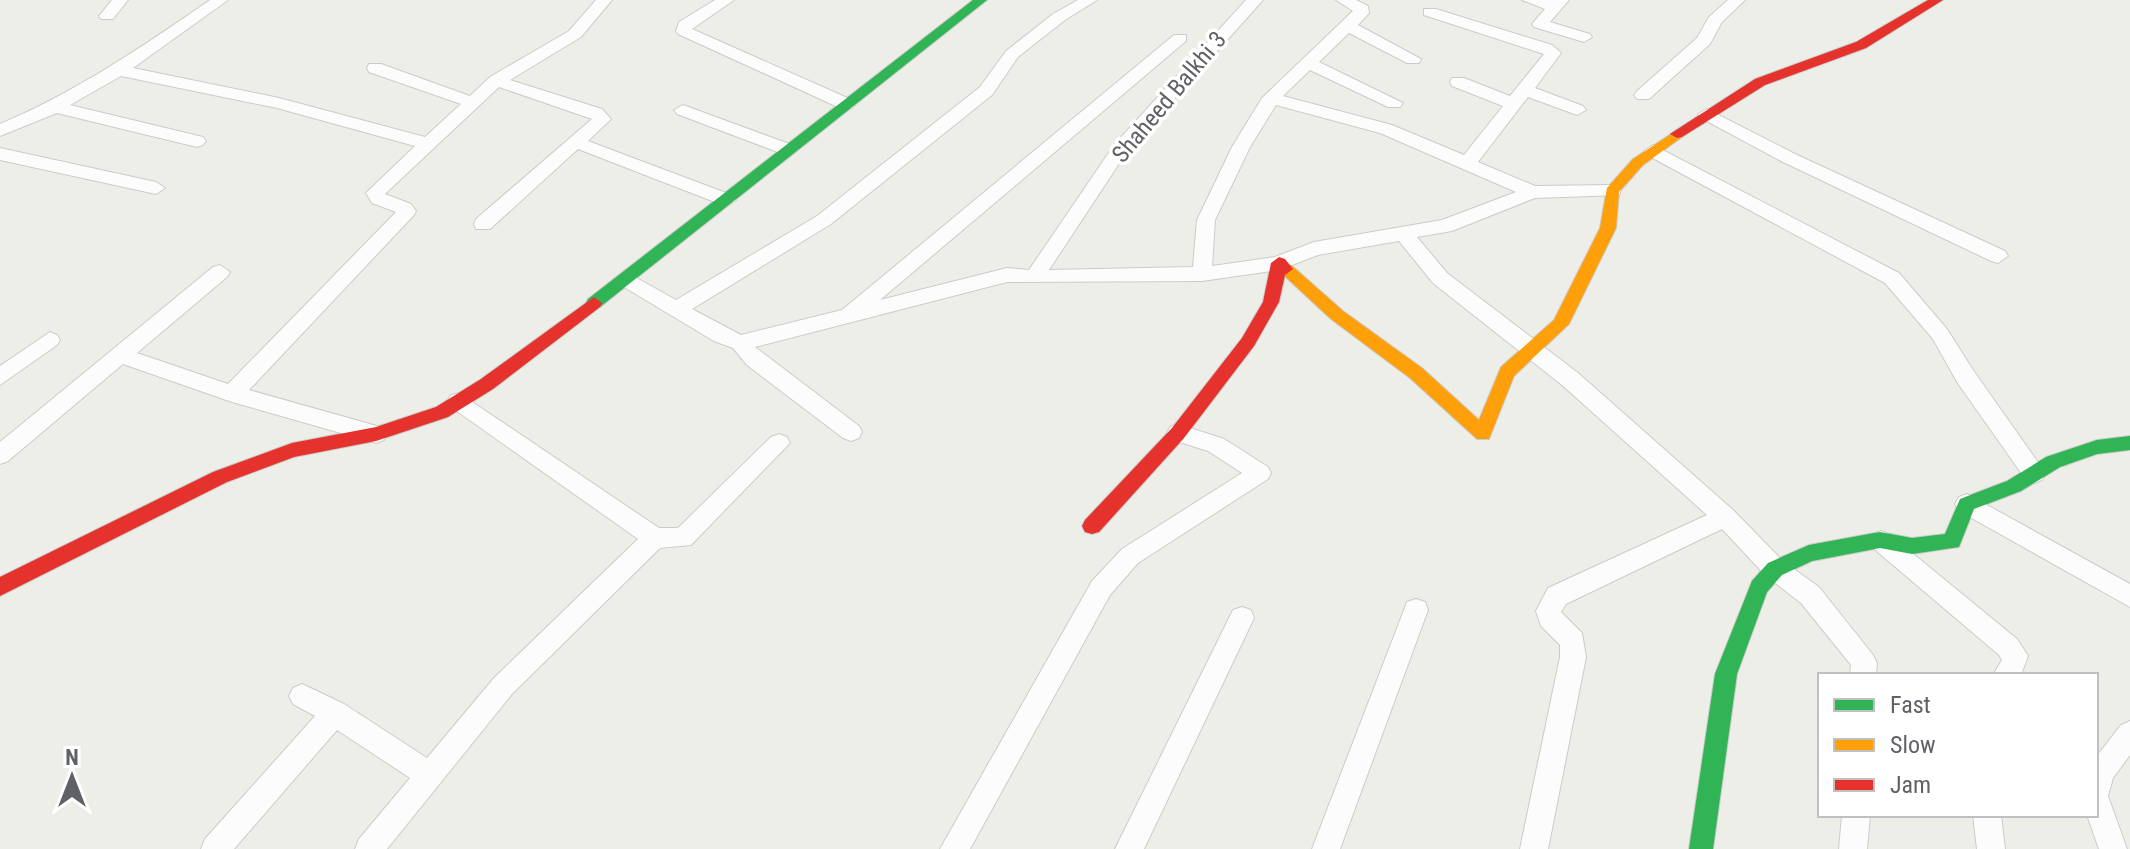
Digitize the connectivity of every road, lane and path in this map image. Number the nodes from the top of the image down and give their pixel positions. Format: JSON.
{"nodes":[{"id":1,"x":120,"y":0,"type":"edge"},
{"id":2,"x":220,"y":0,"type":"edge"},
{"id":3,"x":604,"y":0,"type":"edge"},
{"id":4,"x":726,"y":0,"type":"edge"},
{"id":5,"x":981,"y":0,"type":"edge"},
{"id":6,"x":1089,"y":0,"type":"edge"},
{"id":7,"x":1255,"y":0,"type":"edge"},
{"id":8,"x":1344,"y":0,"type":"edge"},
{"id":9,"x":1530,"y":0,"type":"edge"},
{"id":10,"x":1737,"y":0,"type":"edge"},
{"id":11,"x":1937,"y":0,"type":"edge"},
{"id":12,"x":1559,"y":3,"type":"edge"},
{"id":13,"x":198,"y":5,"type":"edge"},
{"id":14,"x":1430,"y":12,"type":"dead end"},
{"id":15,"x":107,"y":16,"type":"dead end"},
{"id":16,"x":1543,"y":26,"type":"junction"},
{"id":17,"x":1349,"y":27,"type":"junction"},
{"id":18,"x":1584,"y":37,"type":"dead end"},
{"id":19,"x":1180,"y":38,"type":"dead end"},
{"id":20,"x":1532,"y":44,"type":"junction"},
{"id":21,"x":1413,"y":59,"type":"dead end"},
{"id":22,"x":1308,"y":63,"type":"junction"},
{"id":23,"x":375,"y":68,"type":"dead end"},
{"id":24,"x":119,"y":70,"type":"junction"},
{"id":25,"x":496,"y":81,"type":"junction"},
{"id":26,"x":1458,"y":82,"type":"dead end"},
{"id":27,"x":1643,"y":95,"type":"dead end"},
{"id":28,"x":1519,"y":97,"type":"junction"},
{"id":29,"x":1271,"y":98,"type":"junction"},
{"id":30,"x":471,"y":102,"type":"junction"},
{"id":31,"x":1394,"y":103,"type":"dead end"},
{"id":32,"x":846,"y":104,"type":"junction"},
{"id":33,"x":55,"y":107,"type":"junction"},
{"id":34,"x":683,"y":110,"type":"dead end"},
{"id":35,"x":1577,"y":110,"type":"dead end"},
{"id":36,"x":1707,"y":114,"type":"junction"},
{"id":37,"x":0,"y":131,"type":"edge"},
{"id":38,"x":197,"y":141,"type":"dead end"},
{"id":39,"x":426,"y":143,"type":"junction"},
{"id":40,"x":578,"y":143,"type":"junction"},
{"id":41,"x":789,"y":150,"type":"junction"},
{"id":42,"x":1653,"y":151,"type":"junction"},
{"id":43,"x":0,"y":154,"type":"edge"},
{"id":44,"x":1468,"y":162,"type":"junction"},
{"id":45,"x":156,"y":188,"type":"dead end"},
{"id":46,"x":1612,"y":191,"type":"junction"},
{"id":47,"x":1533,"y":192,"type":"junction"},
{"id":48,"x":727,"y":200,"type":"junction"},
{"id":49,"x":483,"y":224,"type":"dead end"},
{"id":50,"x":1403,"y":233,"type":"junction"},
{"id":51,"x":1998,"y":256,"type":"dead end"},
{"id":52,"x":1279,"y":263,"type":"junction"},
{"id":53,"x":220,"y":272,"type":"dead end"},
{"id":54,"x":1202,"y":274,"type":"junction"},
{"id":55,"x":1034,"y":277,"type":"junction"},
{"id":56,"x":626,"y":279,"type":"junction"},
{"id":57,"x":678,"y":308,"type":"junction"},
{"id":58,"x":846,"y":317,"type":"junction"},
{"id":59,"x":50,"y":340,"type":"dead end"},
{"id":60,"x":740,"y":343,"type":"junction"},
{"id":61,"x":1530,"y":348,"type":"junction"},
{"id":62,"x":122,"y":356,"type":"junction"},
{"id":63,"x":0,"y":377,"type":"edge"},
{"id":64,"x":232,"y":394,"type":"junction"},
{"id":65,"x":459,"y":401,"type":"junction"},
{"id":66,"x":851,"y":432,"type":"dead end"},
{"id":67,"x":1178,"y":433,"type":"junction"},
{"id":68,"x":376,"y":434,"type":"junction"},
{"id":69,"x":779,"y":443,"type":"dead end"},
{"id":70,"x":2130,"y":443,"type":"edge"},
{"id":71,"x":0,"y":455,"type":"edge"},
{"id":72,"x":2034,"y":474,"type":"junction"},
{"id":73,"x":1967,"y":504,"type":"junction"},
{"id":74,"x":1725,"y":517,"type":"junction"},
{"id":75,"x":1092,"y":526,"type":"dead end"},
{"id":76,"x":655,"y":538,"type":"junction"},
{"id":77,"x":1880,"y":540,"type":"junction"},
{"id":78,"x":1775,"y":569,"type":"junction"},
{"id":79,"x":0,"y":587,"type":"edge"},
{"id":80,"x":2130,"y":596,"type":"edge"},
{"id":81,"x":1416,"y":610,"type":"dead end"},
{"id":82,"x":1242,"y":618,"type":"dead end"},
{"id":83,"x":1863,"y":673,"type":"edge"},
{"id":84,"x":2007,"y":673,"type":"edge"},
{"id":85,"x":302,"y":696,"type":"dead end"},
{"id":86,"x":335,"y":713,"type":"junction"},
{"id":87,"x":2130,"y":734,"type":"edge"},
{"id":88,"x":431,"y":776,"type":"junction"},
{"id":89,"x":2098,"y":782,"type":"edge"},
{"id":90,"x":2098,"y":806,"type":"edge"},
{"id":91,"x":1856,"y":817,"type":"edge"},
{"id":92,"x":1987,"y":817,"type":"edge"},
{"id":93,"x":215,"y":849,"type":"edge"},
{"id":94,"x":369,"y":849,"type":"edge"},
{"id":95,"x":954,"y":849,"type":"edge"},
{"id":96,"x":1129,"y":849,"type":"edge"},
{"id":97,"x":1326,"y":849,"type":"edge"},
{"id":98,"x":1534,"y":849,"type":"edge"},
{"id":99,"x":1701,"y":849,"type":"edge"},
{"id":100,"x":1853,"y":849,"type":"edge"},
{"id":101,"x":1991,"y":849,"type":"edge"},
{"id":102,"x":2113,"y":849,"type":"edge"}],
"edges":[{"from":1,"to":15,"type":"street"},
{"from":2,"to":13,"type":"street"},
{"from":3,"to":25,"type":"street"},
{"from":4,"to":32,"type":"street"},
{"from":5,"to":32,"type":"street"},
{"from":6,"to":57,"type":"street"},
{"from":7,"to":55,"type":"street","name":"Shaheed Balkhi 3"},
{"from":8,"to":17,"type":"street"},
{"from":9,"to":12,"type":"street"},
{"from":10,"to":27,"type":"street"},
{"from":11,"to":36,"type":"street"},
{"from":12,"to":16,"type":"street"},
{"from":13,"to":24,"type":"street"},
{"from":14,"to":20,"type":"street"},
{"from":16,"to":18,"type":"street"},
{"from":16,"to":20,"type":"street"},
{"from":17,"to":21,"type":"street"},
{"from":17,"to":22,"type":"street"},
{"from":19,"to":58,"type":"street"},
{"from":20,"to":28,"type":"street"},
{"from":22,"to":29,"type":"street"},
{"from":22,"to":31,"type":"street"},
{"from":23,"to":30,"type":"street"},
{"from":24,"to":33,"type":"street"},
{"from":24,"to":39,"type":"street"},
{"from":25,"to":30,"type":"street"},
{"from":25,"to":40,"type":"street"},
{"from":26,"to":28,"type":"street"},
{"from":28,"to":35,"type":"street"},
{"from":28,"to":44,"type":"street"},
{"from":29,"to":44,"type":"street"},
{"from":29,"to":54,"type":"street"},
{"from":30,"to":39,"type":"street"},
{"from":32,"to":41,"type":"street"},
{"from":33,"to":37,"type":"street"},
{"from":33,"to":38,"type":"street"},
{"from":34,"to":41,"type":"street"},
{"from":36,"to":42,"type":"street"},
{"from":36,"to":51,"type":"street"},
{"from":39,"to":64,"type":"street"},
{"from":40,"to":48,"type":"street"},
{"from":40,"to":49,"type":"street"},
{"from":41,"to":48,"type":"street"},
{"from":42,"to":46,"type":"street"},
{"from":42,"to":72,"type":"street"},
{"from":43,"to":45,"type":"street"},
{"from":44,"to":47,"type":"street"},
{"from":46,"to":47,"type":"street"},
{"from":46,"to":61,"type":"street"},
{"from":47,"to":50,"type":"street"},
{"from":48,"to":56,"type":"street"},
{"from":50,"to":52,"type":"street"},
{"from":50,"to":61,"type":"street"},
{"from":52,"to":54,"type":"street"},
{"from":52,"to":61,"type":"street"},
{"from":52,"to":67,"type":"street"},
{"from":53,"to":62,"type":"street"},
{"from":54,"to":55,"type":"street"},
{"from":55,"to":58,"type":"street"},
{"from":56,"to":57,"type":"street"},
{"from":56,"to":65,"type":"street"},
{"from":57,"to":60,"type":"street"},
{"from":58,"to":60,"type":"street"},
{"from":59,"to":63,"type":"street"},
{"from":60,"to":66,"type":"street"},
{"from":61,"to":74,"type":"street"},
{"from":62,"to":64,"type":"street"},
{"from":62,"to":71,"type":"street"},
{"from":64,"to":68,"type":"street"},
{"from":65,"to":68,"type":"street"},
{"from":65,"to":76,"type":"street"},
{"from":67,"to":75,"type":"street"},
{"from":67,"to":95,"type":"street"},
{"from":68,"to":79,"type":"street"},
{"from":69,"to":76,"type":"street"},
{"from":70,"to":72,"type":"street"},
{"from":72,"to":73,"type":"street"},
{"from":73,"to":77,"type":"street"},
{"from":73,"to":80,"type":"street"},
{"from":74,"to":78,"type":"street"},
{"from":74,"to":98,"type":"street"},
{"from":76,"to":88,"type":"street"},
{"from":77,"to":78,"type":"street"},
{"from":77,"to":84,"type":"street"},
{"from":78,"to":83,"type":"street"},
{"from":78,"to":99,"type":"street"},
{"from":81,"to":97,"type":"street"},
{"from":82,"to":96,"type":"street"},
{"from":85,"to":86,"type":"street"},
{"from":86,"to":88,"type":"street"},
{"from":86,"to":93,"type":"street"},
{"from":87,"to":89,"type":"street"},
{"from":88,"to":94,"type":"street"},
{"from":90,"to":102,"type":"street"},
{"from":91,"to":100,"type":"street"},
{"from":92,"to":101,"type":"street"}]}
